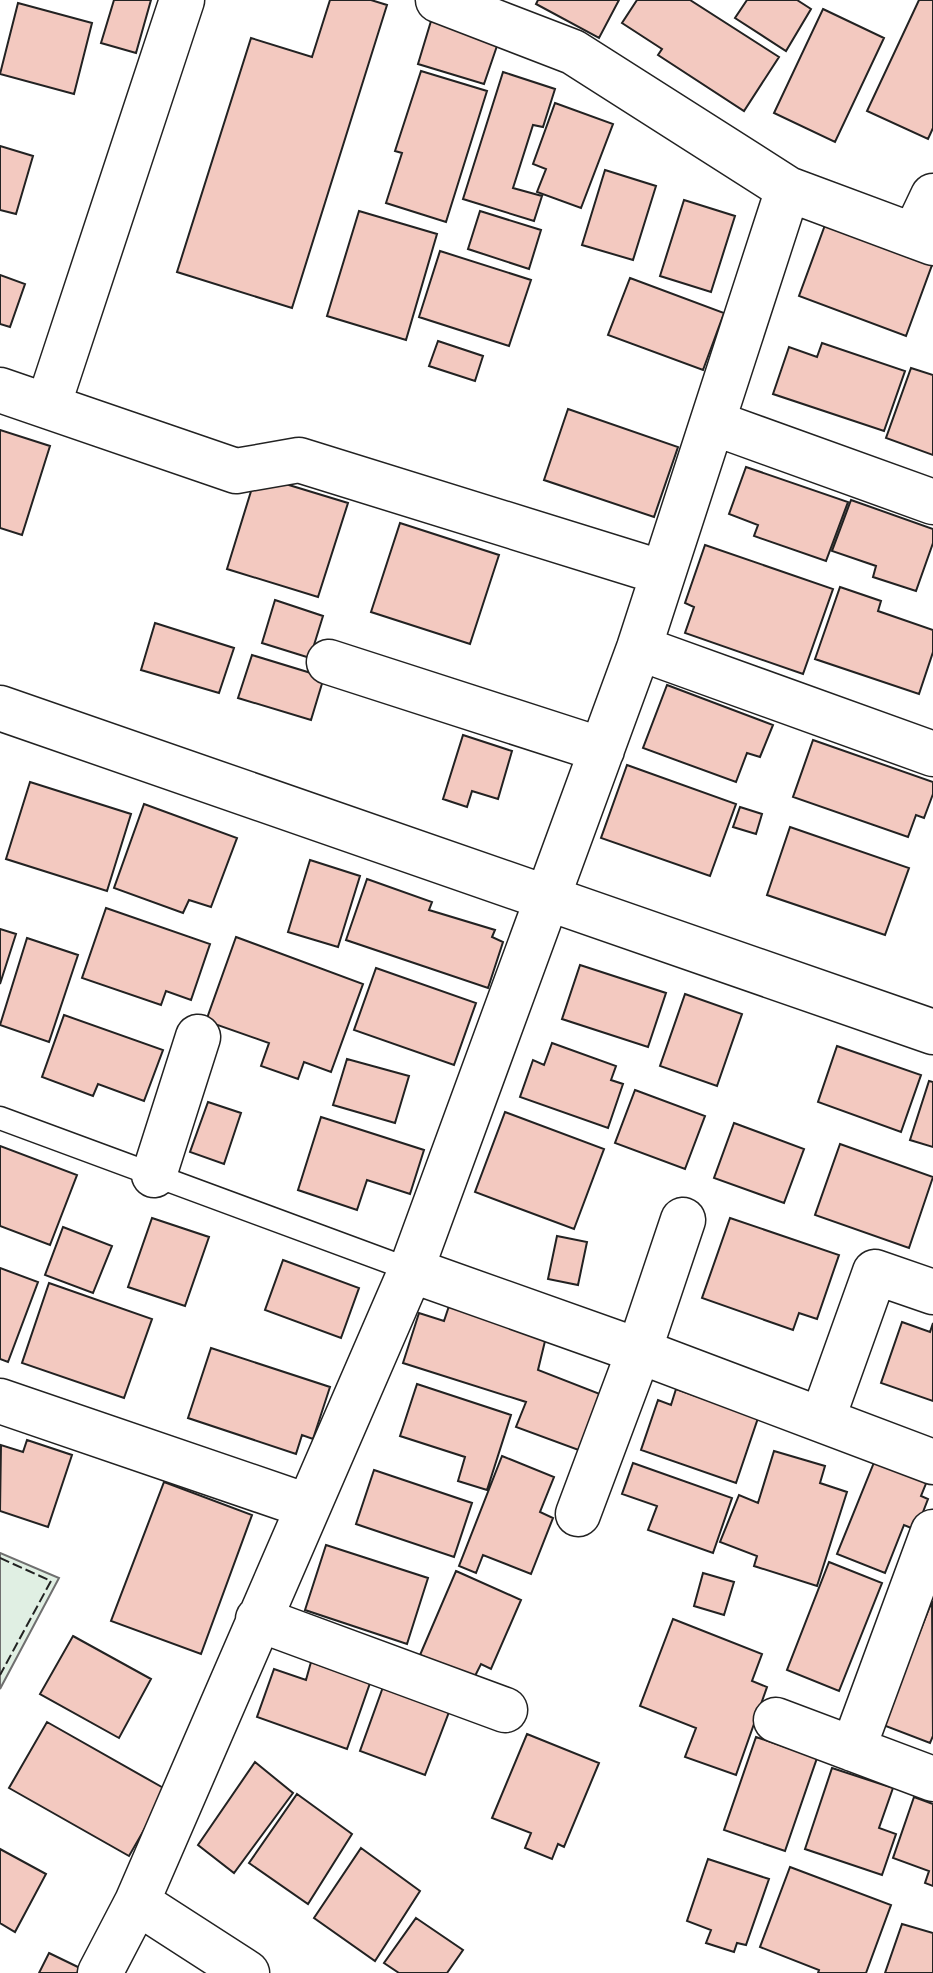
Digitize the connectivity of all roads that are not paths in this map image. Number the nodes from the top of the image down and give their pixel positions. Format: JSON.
{"nodes":[{"id":1,"x":182,"y":0,"type":"edge"},
{"id":2,"x":438,"y":0,"type":"edge"},
{"id":3,"x":788,"y":189,"type":"junction"},
{"id":4,"x":933,"y":196,"type":"edge"},
{"id":5,"x":924,"y":239,"type":"edge"},
{"id":6,"x":0,"y":390,"type":"edge"},
{"id":7,"x":48,"y":406,"type":"junction"},
{"id":8,"x":714,"y":423,"type":"junction"},
{"id":9,"x":933,"y":502,"type":"edge"},
{"id":10,"x":663,"y":573,"type":"junction"},
{"id":11,"x":639,"y":648,"type":"junction"},
{"id":12,"x":329,"y":662,"type":"dead end"},
{"id":13,"x":0,"y":708,"type":"edge"},
{"id":14,"x":602,"y":750,"type":"junction"},
{"id":15,"x":933,"y":754,"type":"edge"},
{"id":16,"x":547,"y":897,"type":"junction"},
{"id":17,"x":933,"y":1032,"type":"edge"},
{"id":18,"x":198,"y":1037,"type":"dead end"},
{"id":19,"x":0,"y":1118,"type":"edge"},
{"id":20,"x":154,"y":1175,"type":"junction"},
{"id":21,"x":683,"y":1220,"type":"dead end"},
{"id":22,"x":411,"y":1270,"type":"junction"},
{"id":23,"x":933,"y":1292,"type":"edge"},
{"id":24,"x":639,"y":1351,"type":"junction"},
{"id":25,"x":0,"y":1401,"type":"edge"},
{"id":26,"x":822,"y":1420,"type":"junction"},
{"id":27,"x":933,"y":1462,"type":"edge"},
{"id":28,"x":307,"y":1506,"type":"junction"},
{"id":29,"x":578,"y":1514,"type":"dead end"},
{"id":30,"x":933,"y":1532,"type":"edge"},
{"id":31,"x":258,"y":1619,"type":"junction"},
{"id":32,"x":505,"y":1710,"type":"dead end"},
{"id":33,"x":776,"y":1720,"type":"dead end"},
{"id":34,"x":853,"y":1749,"type":"junction"},
{"id":35,"x":933,"y":1779,"type":"edge"},
{"id":36,"x":137,"y":1902,"type":"junction"},
{"id":37,"x":100,"y":1973,"type":"edge"},
{"id":38,"x":247,"y":1973,"type":"edge"}],
"edges":[{"from":1,"to":7,"type":"street"},
{"from":2,"to":3,"type":"street"},
{"from":3,"to":5,"type":"street"},
{"from":3,"to":8,"type":"street"},
{"from":4,"to":5,"type":"street"},
{"from":6,"to":7,"type":"street"},
{"from":7,"to":10,"type":"street"},
{"from":8,"to":9,"type":"street"},
{"from":8,"to":10,"type":"street"},
{"from":10,"to":11,"type":"street"},
{"from":11,"to":14,"type":"street"},
{"from":11,"to":15,"type":"street"},
{"from":12,"to":14,"type":"street"},
{"from":13,"to":16,"type":"street"},
{"from":14,"to":16,"type":"street"},
{"from":16,"to":17,"type":"street"},
{"from":16,"to":22,"type":"street"},
{"from":18,"to":20,"type":"street"},
{"from":19,"to":20,"type":"lane"},
{"from":20,"to":22,"type":"lane"},
{"from":21,"to":24,"type":"street"},
{"from":22,"to":24,"type":"street"},
{"from":22,"to":28,"type":"street"},
{"from":23,"to":26,"type":"street"},
{"from":24,"to":26,"type":"street"},
{"from":24,"to":29,"type":"street"},
{"from":25,"to":28,"type":"street"},
{"from":26,"to":27,"type":"street"},
{"from":28,"to":31,"type":"street"},
{"from":30,"to":34,"type":"street"},
{"from":31,"to":32,"type":"street"},
{"from":31,"to":36,"type":"street"},
{"from":33,"to":34,"type":"street"},
{"from":34,"to":35,"type":"street"},
{"from":36,"to":37,"type":"street"},
{"from":36,"to":38,"type":"street"}]}
